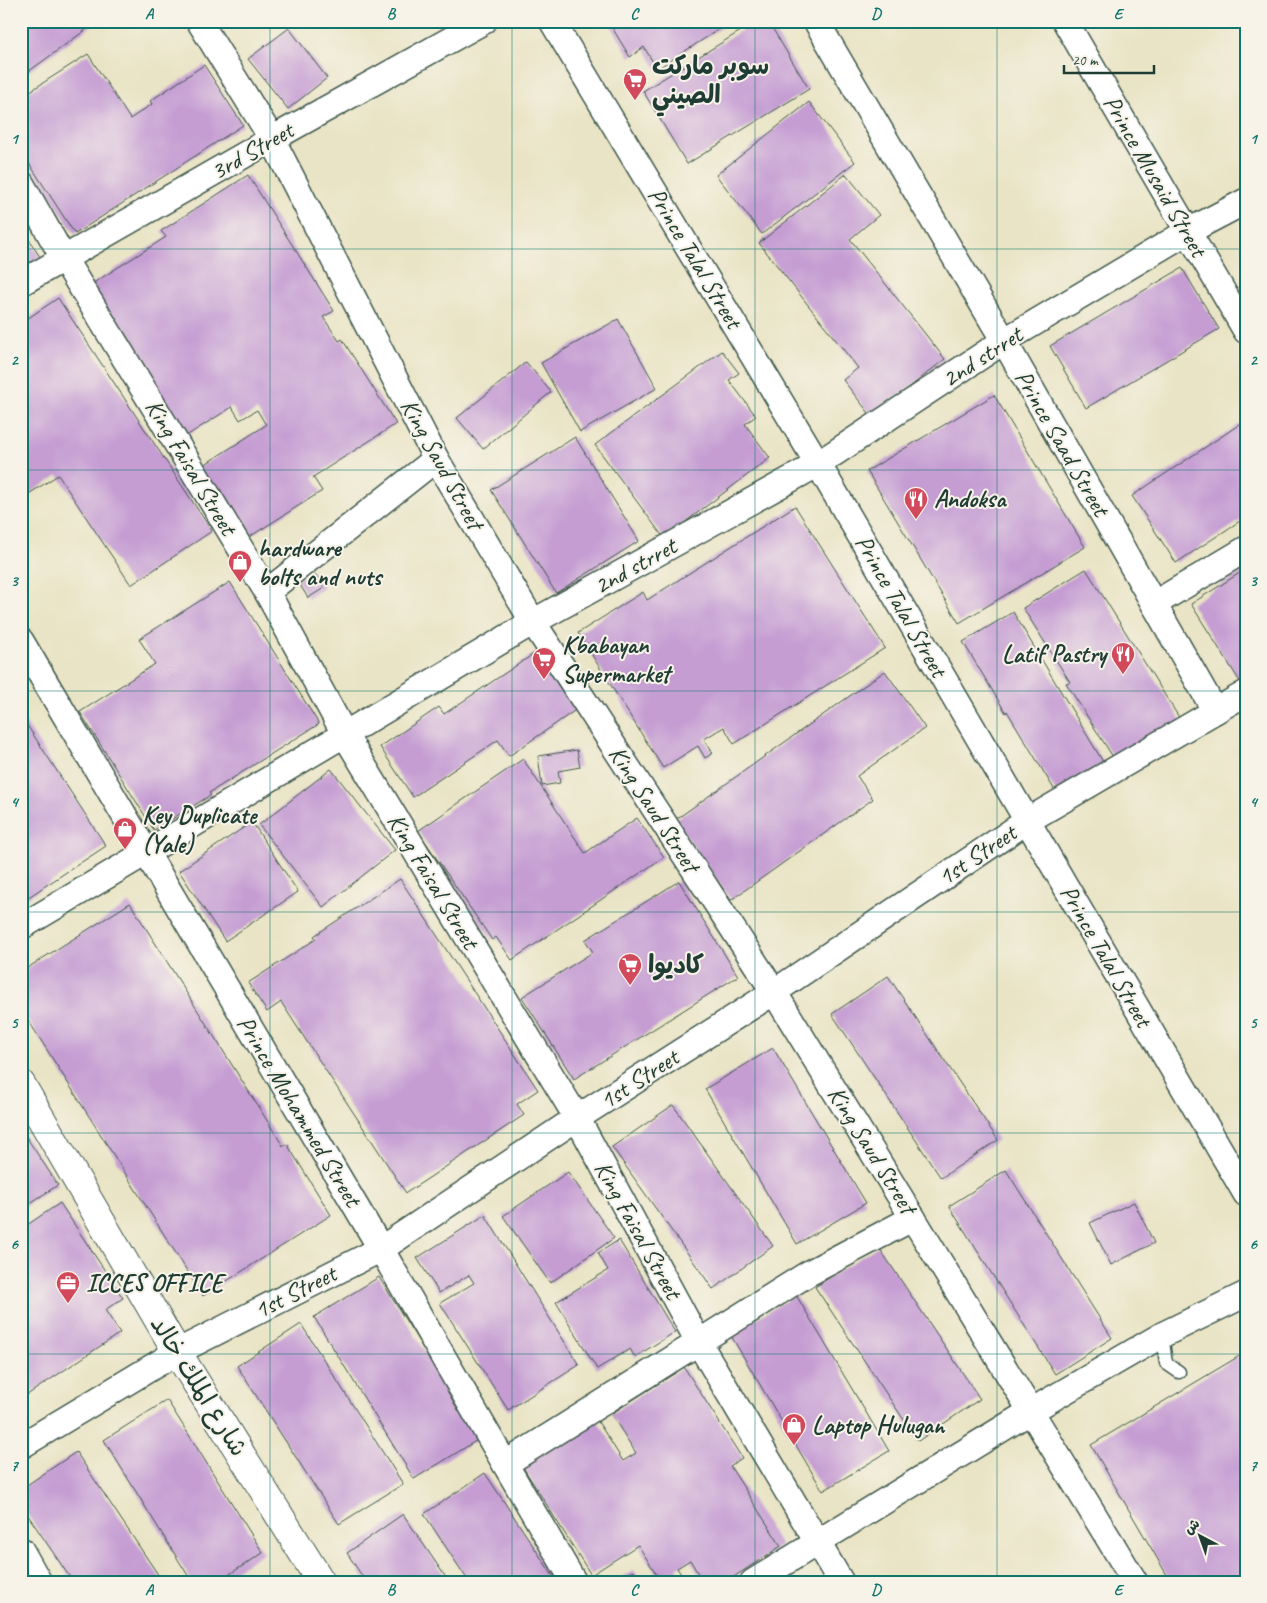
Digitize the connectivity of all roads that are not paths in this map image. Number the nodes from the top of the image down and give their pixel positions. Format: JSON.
{"nodes":[{"id":1,"x":199,"y":21,"type":"edge"},
{"id":2,"x":484,"y":21,"type":"edge"},
{"id":3,"x":552,"y":21,"type":"edge"},
{"id":4,"x":816,"y":21,"type":"edge"},
{"id":5,"x":1065,"y":21,"type":"edge"},
{"id":6,"x":272,"y":139,"type":"junction"},
{"id":7,"x":21,"y":183,"type":"edge"},
{"id":8,"x":1246,"y":201,"type":"edge"},
{"id":9,"x":1188,"y":232,"type":"junction"},
{"id":10,"x":64,"y":258,"type":"junction"},
{"id":11,"x":21,"y":283,"type":"edge"},
{"id":12,"x":1246,"y":331,"type":"edge"},
{"id":13,"x":1004,"y":341,"type":"junction"},
{"id":14,"x":436,"y":459,"type":"junction"},
{"id":15,"x":818,"y":464,"type":"junction"},
{"id":16,"x":1246,"y":550,"type":"edge"},
{"id":17,"x":267,"y":592,"type":"junction"},
{"id":18,"x":1154,"y":604,"type":"junction"},
{"id":19,"x":533,"y":622,"type":"junction"},
{"id":20,"x":21,"y":641,"type":"edge"},
{"id":21,"x":1246,"y":693,"type":"edge"},
{"id":22,"x":1215,"y":711,"type":"junction"},
{"id":23,"x":345,"y":735,"type":"junction"},
{"id":24,"x":1027,"y":821,"type":"junction"},
{"id":25,"x":146,"y":852,"type":"junction"},
{"id":26,"x":21,"y":927,"type":"edge"},
{"id":27,"x":774,"y":992,"type":"junction"},
{"id":28,"x":21,"y":1084,"type":"edge"},
{"id":29,"x":577,"y":1118,"type":"junction"},
{"id":30,"x":1246,"y":1194,"type":"edge"},
{"id":31,"x":914,"y":1218,"type":"junction"},
{"id":32,"x":382,"y":1249,"type":"junction"},
{"id":33,"x":1246,"y":1294,"type":"edge"},
{"id":34,"x":1162,"y":1335,"type":"junction"},
{"id":35,"x":700,"y":1343,"type":"junction"},
{"id":36,"x":176,"y":1352,"type":"junction"},
{"id":37,"x":1179,"y":1372,"type":"dead end"},
{"id":38,"x":1031,"y":1411,"type":"junction"},
{"id":39,"x":21,"y":1446,"type":"edge"},
{"id":40,"x":504,"y":1464,"type":"junction"},
{"id":41,"x":817,"y":1542,"type":"junction"},
{"id":42,"x":21,"y":1550,"type":"edge"},
{"id":43,"x":40,"y":1582,"type":"edge"},
{"id":44,"x":321,"y":1582,"type":"edge"},
{"id":45,"x":574,"y":1582,"type":"edge"},
{"id":46,"x":753,"y":1582,"type":"edge"},
{"id":47,"x":841,"y":1582,"type":"edge"},
{"id":48,"x":1134,"y":1582,"type":"edge"}],
"edges":[{"from":1,"to":6,"type":"street","name":"King Saud Street"},
{"from":2,"to":6,"type":"street","name":"3rd Street"},
{"from":3,"to":15,"type":"street","name":"Prince Talal Street"},
{"from":4,"to":13,"type":"street","name":"Prince Saad Street"},
{"from":5,"to":9,"type":"street","name":"Prince Musaid Street"},
{"from":6,"to":10,"type":"street","name":"3rd Street"},
{"from":6,"to":14,"type":"street","name":"King Saud Street"},
{"from":7,"to":10,"type":"street","name":"King Faisal Street"},
{"from":8,"to":9,"type":"street","name":"2nd strret"},
{"from":9,"to":12,"type":"street","name":"Prince Musaid Street"},
{"from":9,"to":13,"type":"street","name":"2nd strret"},
{"from":10,"to":11,"type":"street","name":"3rd Street"},
{"from":10,"to":17,"type":"street","name":"King Faisal Street"},
{"from":13,"to":15,"type":"street","name":"2nd strret"},
{"from":13,"to":18,"type":"street","name":"Prince Saad Street"},
{"from":14,"to":17,"type":"street"},
{"from":14,"to":19,"type":"street","name":"King Saud Street"},
{"from":15,"to":19,"type":"street","name":"2nd strret"},
{"from":15,"to":24,"type":"street","name":"Prince Talal Street"},
{"from":16,"to":18,"type":"street"},
{"from":17,"to":23,"type":"street","name":"King Faisal Street"},
{"from":18,"to":22,"type":"street","name":"Prince Saad Street"},
{"from":19,"to":23,"type":"street","name":"2nd strret"},
{"from":19,"to":27,"type":"street","name":"King Saud Street"},
{"from":20,"to":25,"type":"street","name":"Prince Mohammed Street"},
{"from":21,"to":22,"type":"street","name":"1st Street"},
{"from":22,"to":24,"type":"street","name":"1st Street"},
{"from":23,"to":25,"type":"street","name":"2nd strret"},
{"from":23,"to":29,"type":"street","name":"King Faisal Street"},
{"from":24,"to":27,"type":"street","name":"1st Street"},
{"from":24,"to":30,"type":"street","name":"Prince Talal Street"},
{"from":25,"to":26,"type":"street","name":"2nd strret"},
{"from":25,"to":32,"type":"street","name":"Prince Mohammed Street"},
{"from":27,"to":29,"type":"street","name":"1st Street"},
{"from":27,"to":31,"type":"street","name":"King Saud Street"},
{"from":28,"to":36,"type":"street","name":"شارع الملك خالد"},
{"from":29,"to":32,"type":"street","name":"1st Street"},
{"from":29,"to":35,"type":"street","name":"King Faisal Street"},
{"from":31,"to":35,"type":"street"},
{"from":31,"to":38,"type":"street","name":"King Saud Street"},
{"from":32,"to":36,"type":"street","name":"1st Street"},
{"from":32,"to":40,"type":"street","name":"Prince Mohammed Street"},
{"from":33,"to":34,"type":"street"},
{"from":34,"to":37,"type":"lane"},
{"from":34,"to":38,"type":"street"},
{"from":35,"to":40,"type":"street"},
{"from":35,"to":41,"type":"street","name":"King Faisal Street"},
{"from":36,"to":39,"type":"street","name":"1st Street"},
{"from":36,"to":44,"type":"street","name":"شارع الملك خالد"},
{"from":38,"to":41,"type":"street"},
{"from":38,"to":48,"type":"street","name":"King Saud Street"},
{"from":40,"to":45,"type":"street","name":"Prince Mohammed Street"},
{"from":41,"to":46,"type":"street"},
{"from":41,"to":47,"type":"street","name":"King Faisal Street"},
{"from":42,"to":43,"type":"street"}]}
